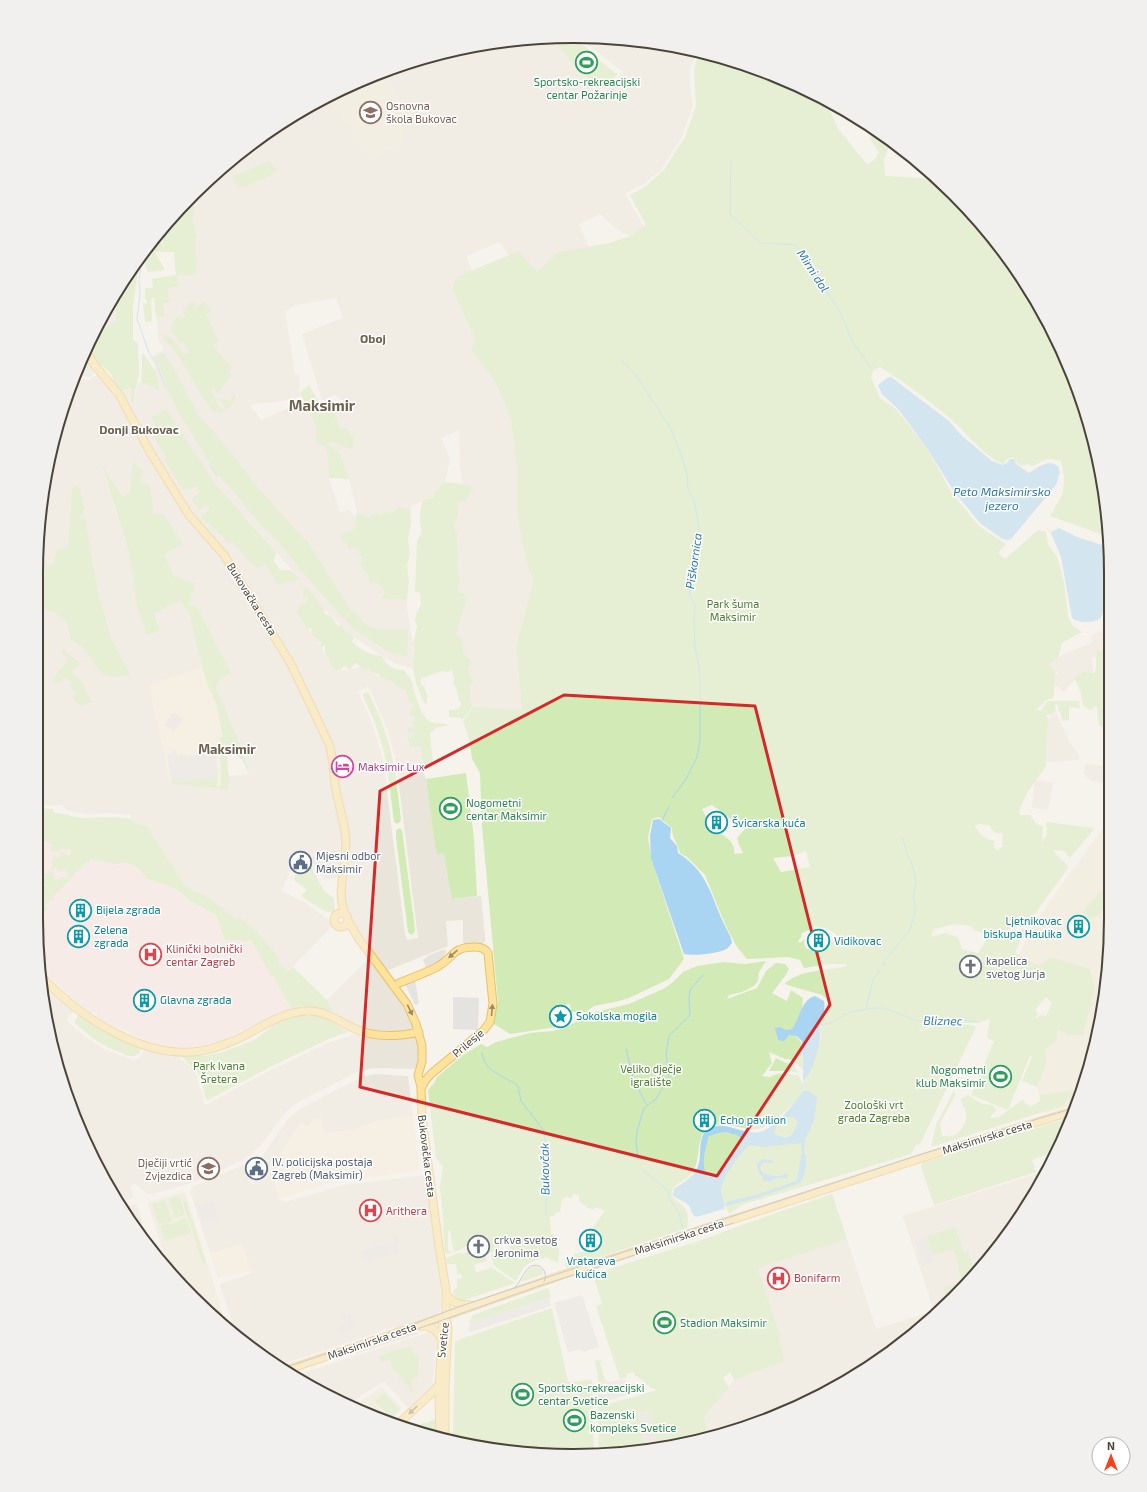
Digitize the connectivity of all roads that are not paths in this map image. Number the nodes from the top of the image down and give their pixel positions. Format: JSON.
{"nodes":[{"id":1,"x":89,"y":357,"type":"edge"},
{"id":2,"x":342,"y":878,"type":"junction"},
{"id":3,"x":337,"y":915,"type":"junction"},
{"id":4,"x":346,"y":918,"type":"junction"},
{"id":5,"x":342,"y":926,"type":"junction"},
{"id":6,"x":359,"y":939,"type":"junction"},
{"id":7,"x":387,"y":977,"type":"junction"},
{"id":8,"x":47,"y":982,"type":"edge"},
{"id":9,"x":399,"y":983,"type":"junction"},
{"id":10,"x":398,"y":991,"type":"junction"},
{"id":11,"x":419,"y":1032,"type":"junction"},
{"id":12,"x":422,"y":1089,"type":"junction"},
{"id":13,"x":1067,"y":1113,"type":"edge"},
{"id":14,"x":446,"y":1294,"type":"junction"},
{"id":15,"x":480,"y":1304,"type":"junction"},
{"id":16,"x":446,"y":1316,"type":"junction"},
{"id":17,"x":417,"y":1326,"type":"junction"},
{"id":18,"x":442,"y":1341,"type":"junction"},
{"id":19,"x":292,"y":1368,"type":"edge"},
{"id":20,"x":440,"y":1383,"type":"junction"},
{"id":21,"x":427,"y":1398,"type":"junction"},
{"id":22,"x":442,"y":1400,"type":"junction"},
{"id":23,"x":402,"y":1421,"type":"edge"},
{"id":24,"x":440,"y":1432,"type":"edge"},
{"id":25,"x":445,"y":1433,"type":"edge"}],
"edges":[{"from":1,"to":2,"type":"main road","name":"Bukovačka cesta"},
{"from":2,"to":3,"type":"main road","name":"Bukovačka cesta"},
{"from":2,"to":4,"type":"main road","name":"Bukovačka cesta"},
{"from":3,"to":4,"type":"main road"},
{"from":3,"to":5,"type":"main road"},
{"from":4,"to":5,"type":"main road"},
{"from":4,"to":6,"type":"main road","name":"Bukovačka cesta"},
{"from":5,"to":6,"type":"main road","name":"Bukovačka cesta"},
{"from":6,"to":7,"type":"main road","name":"Bukovačka cesta"},
{"from":7,"to":9,"type":"main road","name":"Bukovačka cesta"},
{"from":7,"to":10,"type":"main road","name":"Bukovačka cesta"},
{"from":8,"to":11,"type":"main road"},
{"from":9,"to":10,"type":"main road"},
{"from":12,"to":9,"type":"main road","name":"Prilesje","one_way":true},
{"from":10,"to":11,"type":"main road","name":"Bukovačka cesta","one_way":true},
{"from":11,"to":12,"type":"main road","name":"Bukovačka cesta"},
{"from":12,"to":14,"type":"main road","name":"Bukovačka cesta"},
{"from":13,"to":15,"type":"main road","name":"Maksimirska cesta"},
{"from":14,"to":15,"type":"main road"},
{"from":14,"to":16,"type":"main road","name":"Bukovačka cesta"},
{"from":15,"to":16,"type":"main road","name":"Maksimirska cesta"},
{"from":16,"to":17,"type":"main road","name":"Maksimirska cesta"},
{"from":16,"to":18,"type":"main road","name":"Svetice"},
{"from":16,"to":22,"type":"main road","name":"Svetice"},
{"from":17,"to":18,"type":"main road"},
{"from":17,"to":19,"type":"main road","name":"Maksimirska cesta"},
{"from":18,"to":20,"type":"main road","name":"Svetice"},
{"from":20,"to":21,"type":"main road"},
{"from":20,"to":22,"type":"main road","name":"Svetice"},
{"from":21,"to":22,"type":"main road"},
{"from":21,"to":23,"type":"main road","one_way":true},
{"from":22,"to":24,"type":"main road","name":"Svetice"},
{"from":22,"to":25,"type":"main road","name":"Svetice"}]}
